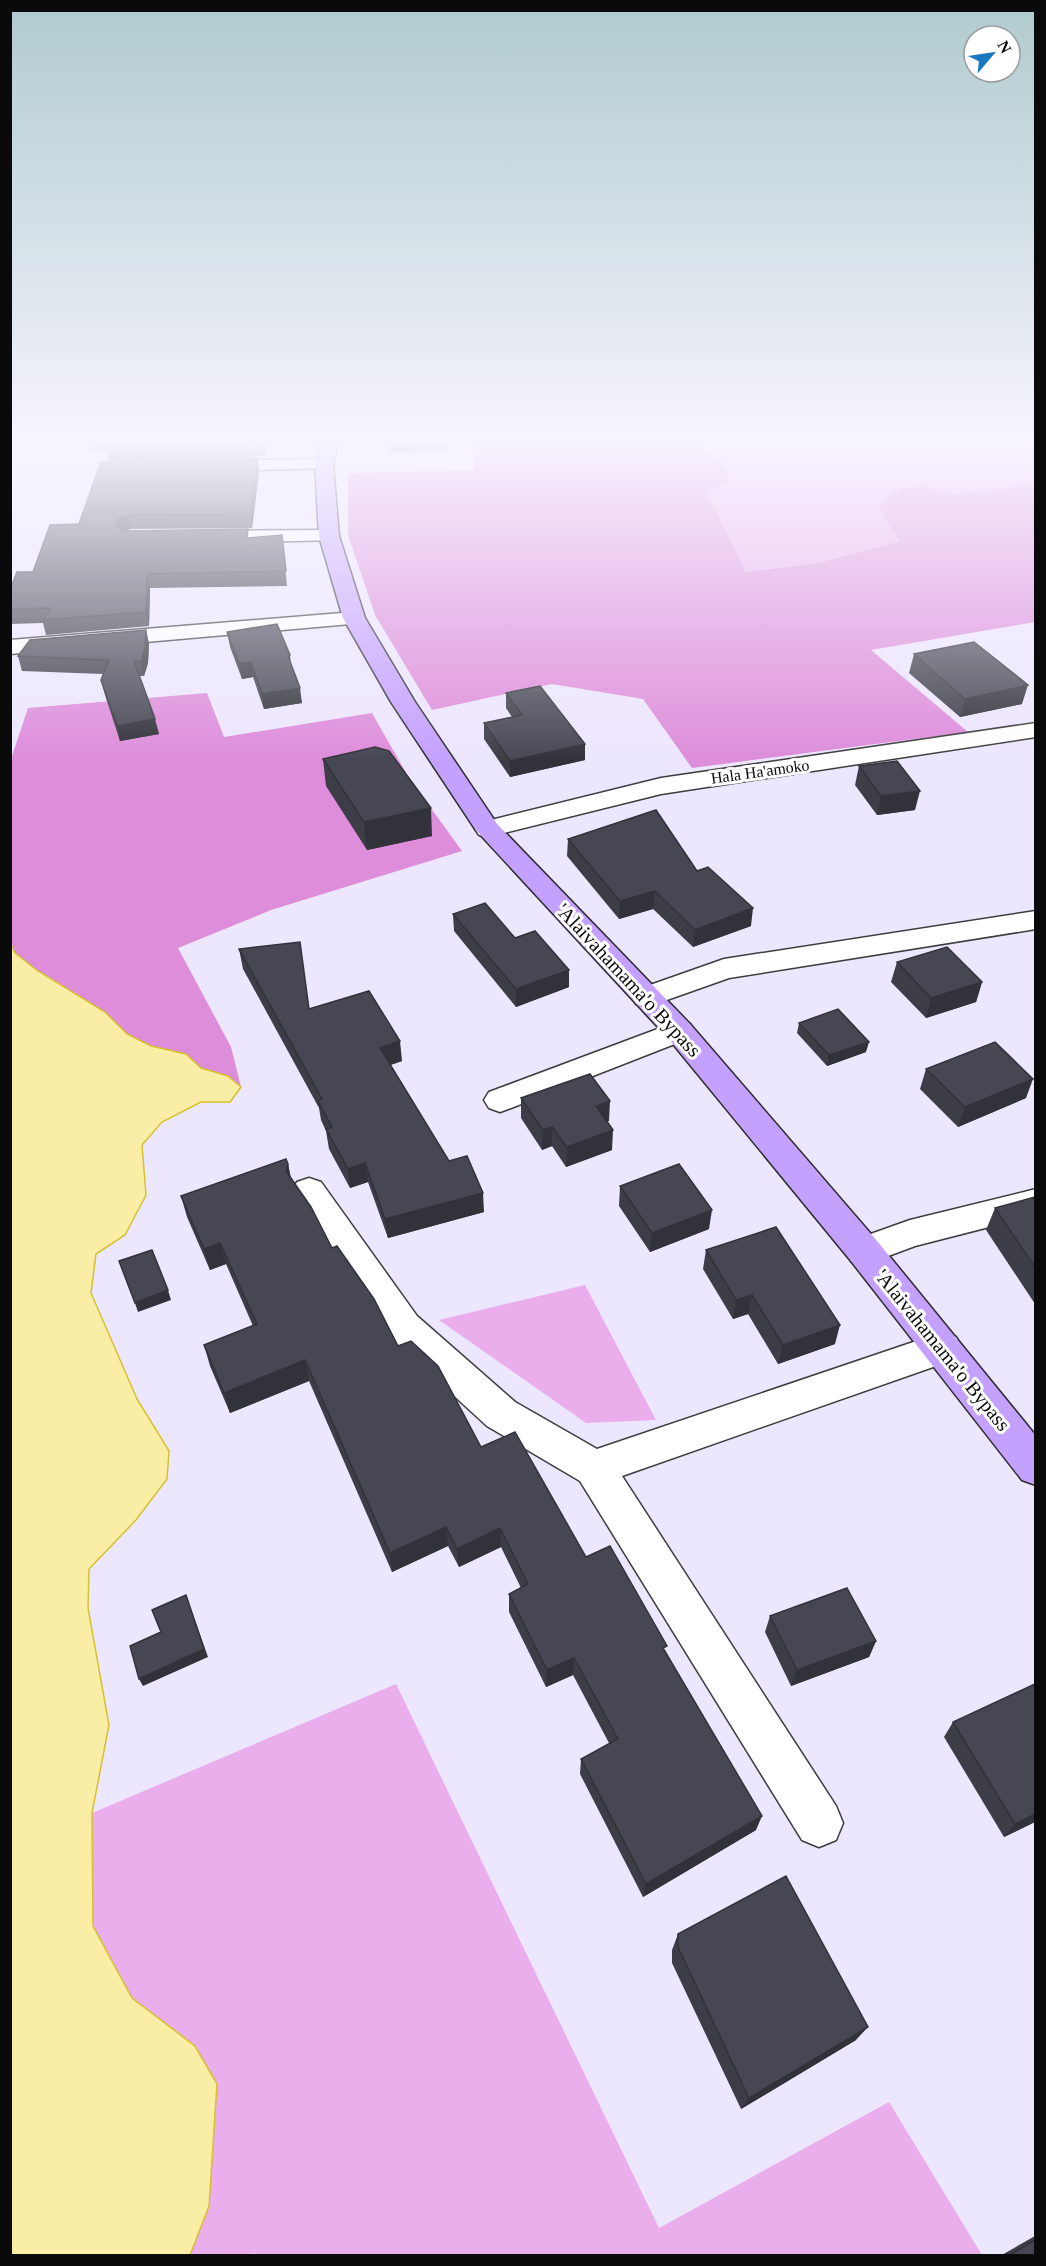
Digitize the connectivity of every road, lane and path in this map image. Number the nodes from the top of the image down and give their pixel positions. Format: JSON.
{"nodes":[{"id":1,"x":333,"y":550,"type":"edge"},
{"id":2,"x":354,"y":618,"type":"junction"},
{"id":3,"x":10,"y":647,"type":"edge"},
{"id":4,"x":1035,"y":730,"type":"edge"},
{"id":5,"x":488,"y":829,"type":"junction"},
{"id":6,"x":1035,"y":920,"type":"edge"},
{"id":7,"x":647,"y":997,"type":"junction"},
{"id":8,"x":679,"y":1031,"type":"junction"},
{"id":9,"x":500,"y":1100,"type":"dead end"},
{"id":10,"x":309,"y":1191,"type":"dead end"},
{"id":11,"x":1035,"y":1202,"type":"edge"},
{"id":12,"x":864,"y":1251,"type":"junction"},
{"id":13,"x":943,"y":1348,"type":"junction"},
{"id":14,"x":1035,"y":1467,"type":"edge"},
{"id":15,"x":594,"y":1468,"type":"junction"},
{"id":16,"x":819,"y":1823,"type":"dead end"}],
"edges":[{"from":1,"to":2,"type":"main road","name":"'Alaivahamama'o Bypass"},
{"from":2,"to":3,"type":"street"},
{"from":2,"to":5,"type":"main road","name":"'Alaivahamama'o Bypass"},
{"from":4,"to":5,"type":"street","name":"Hala Ha'amoko"},
{"from":5,"to":7,"type":"main road","name":"'Alaivahamama'o Bypass"},
{"from":6,"to":7,"type":"street"},
{"from":7,"to":8,"type":"main road","name":"'Alaivahamama'o Bypass"},
{"from":8,"to":9,"type":"street"},
{"from":8,"to":12,"type":"main road","name":"'Alaivahamama'o Bypass"},
{"from":10,"to":15,"type":"street"},
{"from":11,"to":12,"type":"street"},
{"from":12,"to":13,"type":"main road","name":"'Alaivahamama'o Bypass"},
{"from":13,"to":14,"type":"main road","name":"'Alaivahamama'o Bypass"},
{"from":13,"to":15,"type":"street"},
{"from":15,"to":16,"type":"street"}]}
